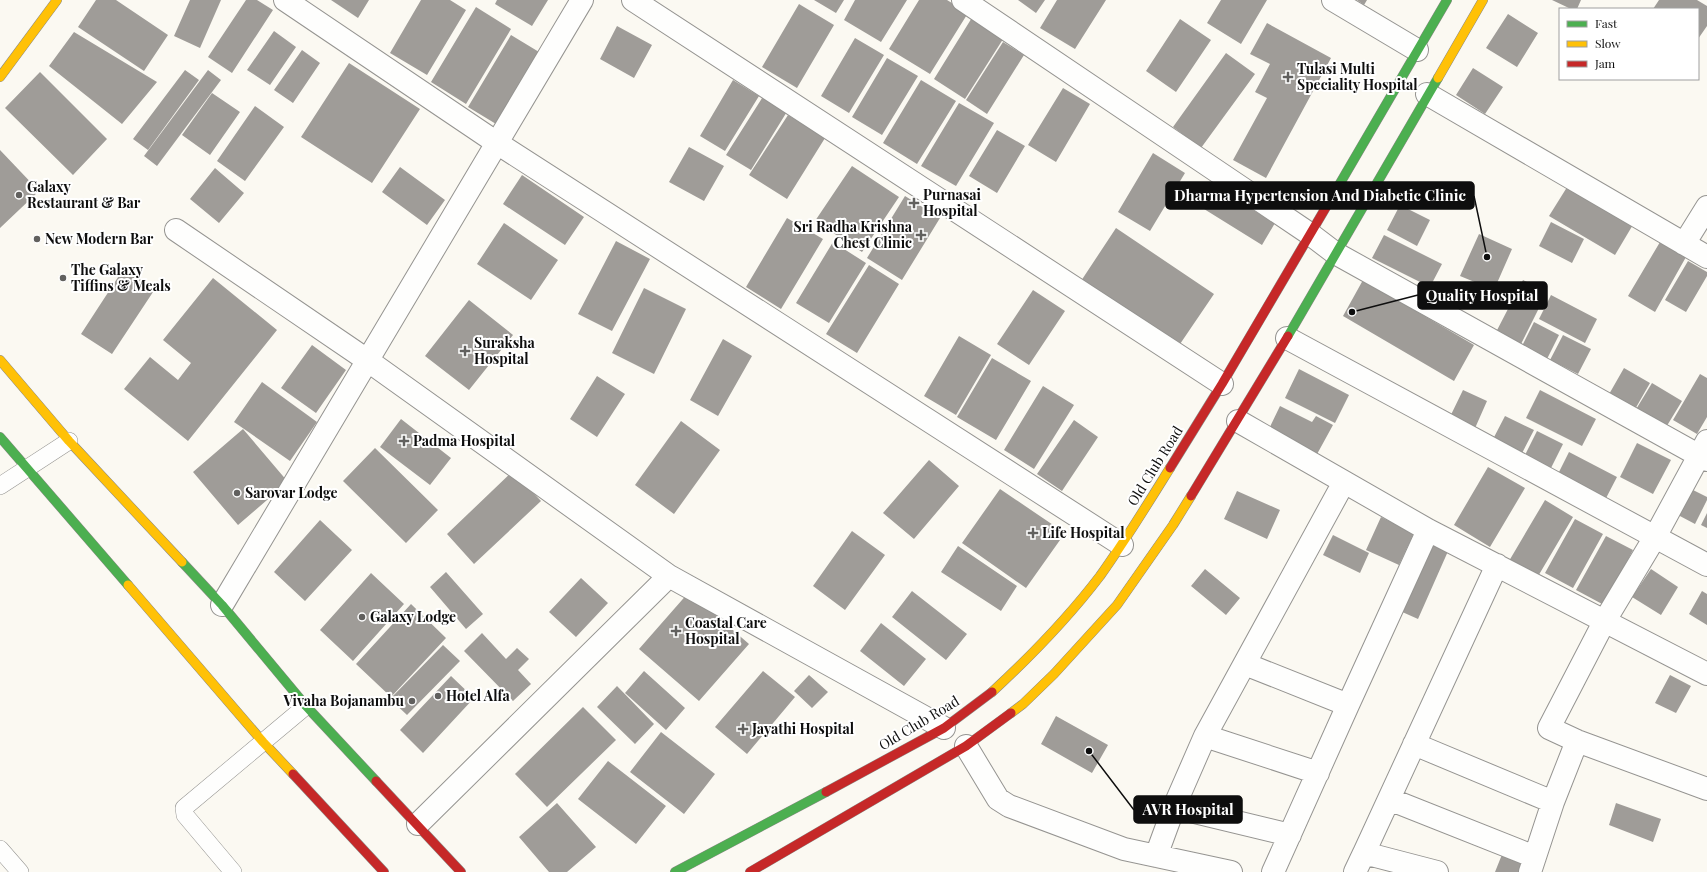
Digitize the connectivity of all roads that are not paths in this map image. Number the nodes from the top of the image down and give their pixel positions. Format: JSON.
{"nodes":[{"id":1,"x":57,"y":0,"type":"edge"},
{"id":2,"x":285,"y":0,"type":"edge"},
{"id":3,"x":582,"y":0,"type":"edge"},
{"id":4,"x":633,"y":0,"type":"edge"},
{"id":5,"x":963,"y":0,"type":"edge"},
{"id":6,"x":1333,"y":0,"type":"edge"},
{"id":7,"x":1447,"y":0,"type":"edge"},
{"id":8,"x":1483,"y":0,"type":"edge"},
{"id":9,"x":1417,"y":50,"type":"junction"},
{"id":10,"x":0,"y":77,"type":"edge"},
{"id":11,"x":1427,"y":94,"type":"junction"},
{"id":12,"x":497,"y":143,"type":"junction"},
{"id":13,"x":1707,"y":207,"type":"edge"},
{"id":14,"x":176,"y":230,"type":"dead end"},
{"id":15,"x":1310,"y":234,"type":"junction"},
{"id":16,"x":1684,"y":244,"type":"junction"},
{"id":17,"x":1335,"y":253,"type":"junction"},
{"id":18,"x":1707,"y":257,"type":"edge"},
{"id":19,"x":1287,"y":338,"type":"junction"},
{"id":20,"x":0,"y":360,"type":"edge"},
{"id":21,"x":367,"y":360,"type":"junction"},
{"id":22,"x":1222,"y":384,"type":"junction"},
{"id":23,"x":1238,"y":421,"type":"junction"},
{"id":24,"x":0,"y":437,"type":"edge"},
{"id":25,"x":69,"y":441,"type":"junction"},
{"id":26,"x":1704,"y":452,"type":"edge"},
{"id":27,"x":28,"y":468,"type":"junction"},
{"id":28,"x":1344,"y":482,"type":"junction"},
{"id":29,"x":0,"y":486,"type":"edge"},
{"id":30,"x":1428,"y":530,"type":"junction"},
{"id":31,"x":1655,"y":537,"type":"junction"},
{"id":32,"x":1122,"y":545,"type":"junction"},
{"id":33,"x":1497,"y":565,"type":"junction"},
{"id":34,"x":1707,"y":565,"type":"edge"},
{"id":35,"x":669,"y":576,"type":"junction"},
{"id":36,"x":222,"y":605,"type":"junction"},
{"id":37,"x":1604,"y":622,"type":"junction"},
{"id":38,"x":1245,"y":664,"type":"junction"},
{"id":39,"x":1707,"y":674,"type":"edge"},
{"id":40,"x":1348,"y":705,"type":"junction"},
{"id":41,"x":306,"y":706,"type":"junction"},
{"id":42,"x":944,"y":728,"type":"junction"},
{"id":43,"x":1205,"y":736,"type":"junction"},
{"id":44,"x":1577,"y":741,"type":"junction"},
{"id":45,"x":263,"y":742,"type":"junction"},
{"id":46,"x":1414,"y":744,"type":"junction"},
{"id":47,"x":966,"y":746,"type":"junction"},
{"id":48,"x":1318,"y":773,"type":"junction"},
{"id":49,"x":1707,"y":789,"type":"edge"},
{"id":50,"x":1388,"y":799,"type":"junction"},
{"id":51,"x":1553,"y":802,"type":"junction"},
{"id":52,"x":1174,"y":807,"type":"junction"},
{"id":53,"x":418,"y":824,"type":"junction"},
{"id":54,"x":1290,"y":835,"type":"junction"},
{"id":55,"x":0,"y":849,"type":"edge"},
{"id":56,"x":1156,"y":856,"type":"junction"},
{"id":57,"x":1359,"y":862,"type":"edge"},
{"id":58,"x":1532,"y":864,"type":"edge"},
{"id":59,"x":20,"y":872,"type":"edge"},
{"id":60,"x":233,"y":872,"type":"edge"},
{"id":61,"x":384,"y":872,"type":"edge"},
{"id":62,"x":462,"y":872,"type":"edge"},
{"id":63,"x":675,"y":872,"type":"edge"},
{"id":64,"x":750,"y":872,"type":"edge"},
{"id":65,"x":1231,"y":872,"type":"edge"},
{"id":66,"x":1273,"y":872,"type":"edge"},
{"id":67,"x":1437,"y":872,"type":"edge"}],
"edges":[{"from":1,"to":10,"type":"street"},
{"from":2,"to":12,"type":"street"},
{"from":3,"to":12,"type":"street"},
{"from":4,"to":22,"type":"street"},
{"from":5,"to":15,"type":"street"},
{"from":6,"to":9,"type":"street"},
{"from":7,"to":9,"type":"street","name":"Old Club Road"},
{"from":8,"to":11,"type":"street"},
{"from":9,"to":15,"type":"street","name":"Old Club Road"},
{"from":11,"to":16,"type":"street"},
{"from":11,"to":17,"type":"street"},
{"from":12,"to":21,"type":"street"},
{"from":12,"to":32,"type":"street"},
{"from":13,"to":16,"type":"street"},
{"from":14,"to":21,"type":"street"},
{"from":15,"to":17,"type":"street"},
{"from":15,"to":22,"type":"street","name":"Old Club Road"},
{"from":16,"to":18,"type":"street"},
{"from":17,"to":19,"type":"street"},
{"from":17,"to":26,"type":"street"},
{"from":19,"to":23,"type":"street"},
{"from":19,"to":31,"type":"street"},
{"from":20,"to":25,"type":"street"},
{"from":21,"to":35,"type":"street"},
{"from":21,"to":36,"type":"street"},
{"from":22,"to":32,"type":"street","name":"Old Club Road"},
{"from":23,"to":28,"type":"street"},
{"from":23,"to":47,"type":"street"},
{"from":24,"to":27,"type":"street"},
{"from":25,"to":27,"type":"lane"},
{"from":25,"to":36,"type":"street"},
{"from":26,"to":31,"type":"street"},
{"from":27,"to":29,"type":"lane"},
{"from":27,"to":45,"type":"street"},
{"from":28,"to":30,"type":"street"},
{"from":28,"to":38,"type":"street"},
{"from":30,"to":33,"type":"street"},
{"from":30,"to":40,"type":"street"},
{"from":31,"to":34,"type":"street"},
{"from":31,"to":37,"type":"street"},
{"from":32,"to":42,"type":"street","name":"Old Club Road"},
{"from":33,"to":37,"type":"street"},
{"from":33,"to":46,"type":"street"},
{"from":35,"to":42,"type":"street"},
{"from":35,"to":53,"type":"street"},
{"from":36,"to":41,"type":"street"},
{"from":37,"to":39,"type":"street"},
{"from":37,"to":44,"type":"street"},
{"from":38,"to":40,"type":"street"},
{"from":38,"to":43,"type":"street"},
{"from":40,"to":48,"type":"street"},
{"from":41,"to":45,"type":"lane"},
{"from":41,"to":53,"type":"street"},
{"from":42,"to":63,"type":"street","name":"Old Club Road"},
{"from":43,"to":48,"type":"street"},
{"from":43,"to":52,"type":"street"},
{"from":44,"to":49,"type":"street"},
{"from":44,"to":51,"type":"street"},
{"from":45,"to":60,"type":"lane"},
{"from":45,"to":61,"type":"street"},
{"from":46,"to":50,"type":"street"},
{"from":46,"to":51,"type":"street"},
{"from":47,"to":56,"type":"street"},
{"from":47,"to":64,"type":"street"},
{"from":48,"to":54,"type":"street"},
{"from":50,"to":57,"type":"street"},
{"from":50,"to":58,"type":"street"},
{"from":51,"to":58,"type":"street"},
{"from":52,"to":54,"type":"street"},
{"from":52,"to":56,"type":"street"},
{"from":53,"to":62,"type":"street"},
{"from":54,"to":66,"type":"street"},
{"from":55,"to":59,"type":"lane"},
{"from":56,"to":65,"type":"street"},
{"from":57,"to":67,"type":"street"}]}
